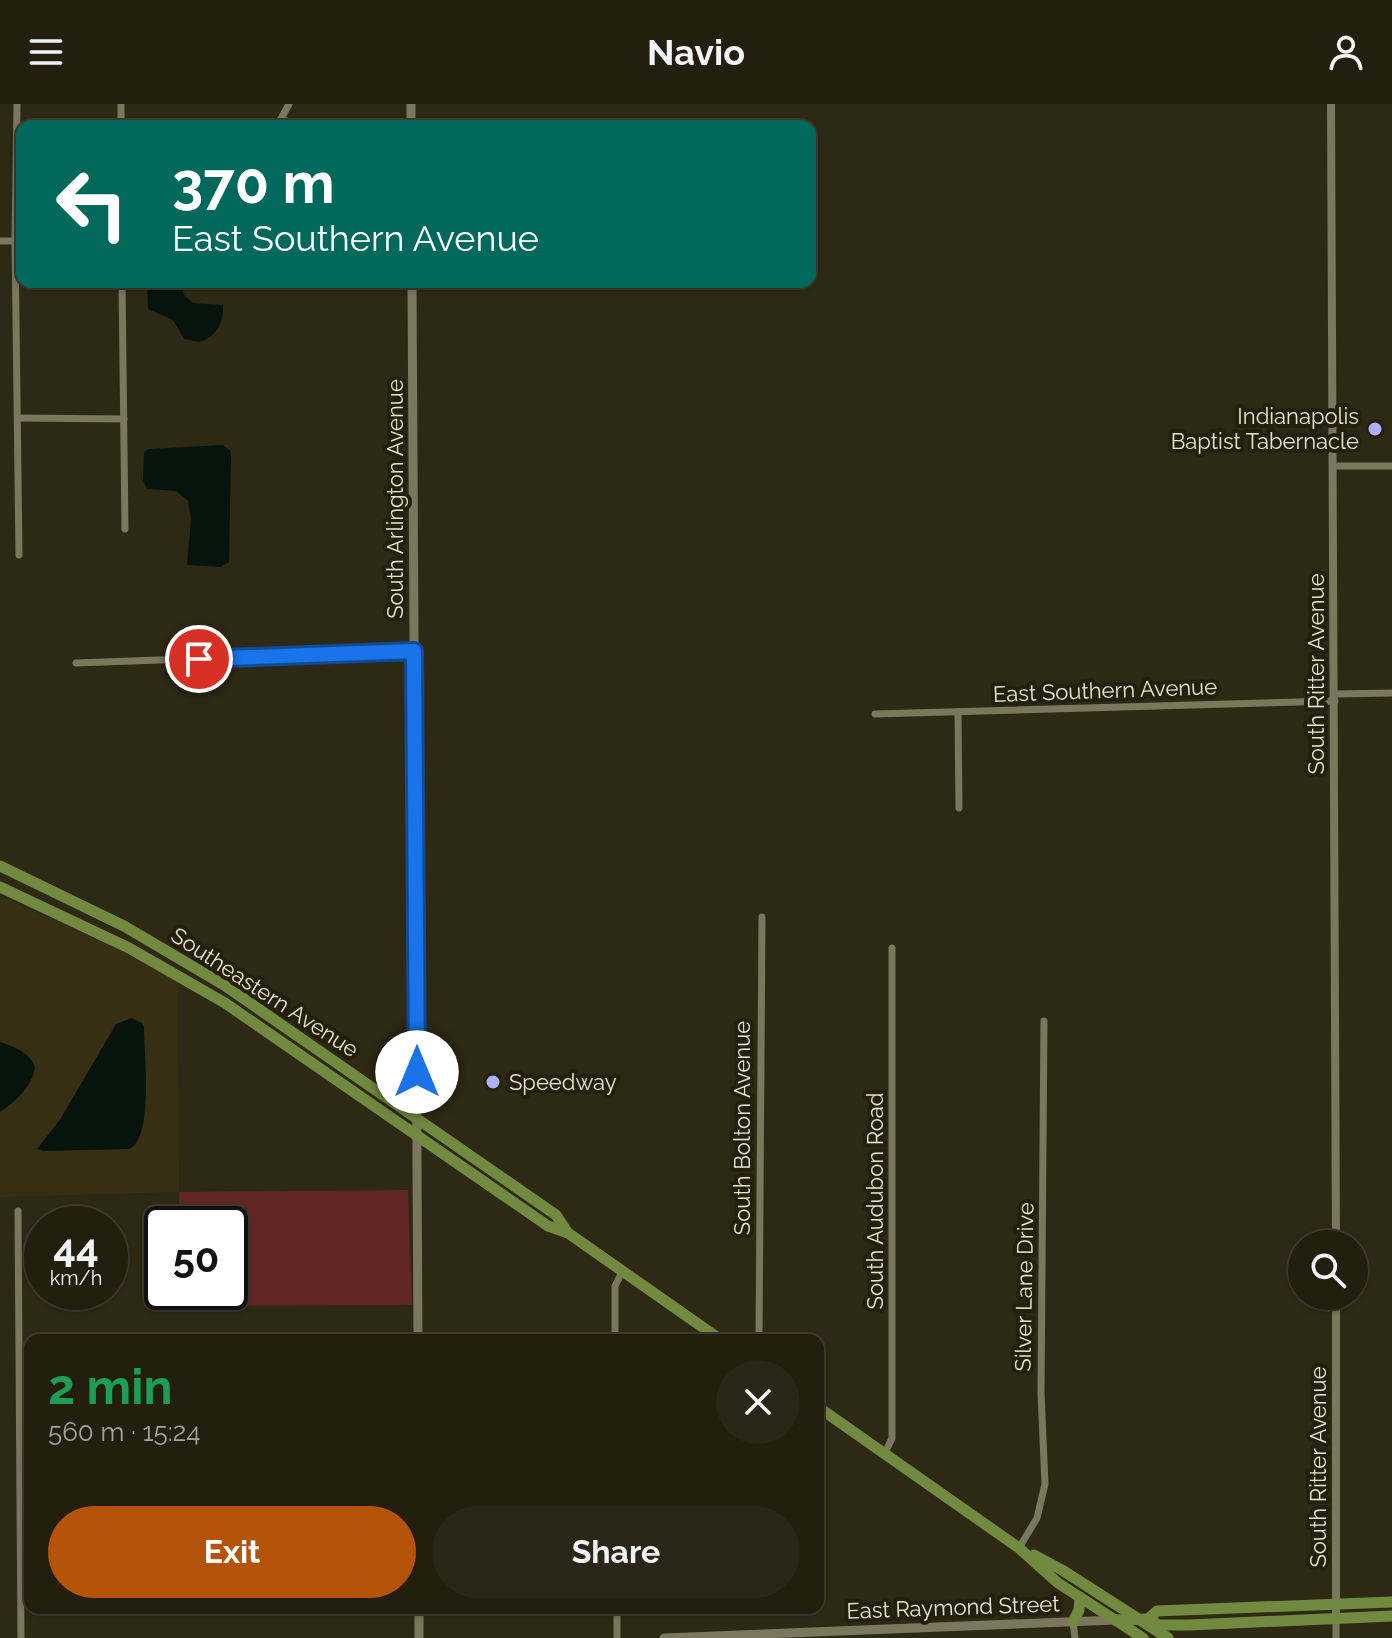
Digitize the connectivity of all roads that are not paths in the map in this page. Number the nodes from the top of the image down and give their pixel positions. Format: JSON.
{"nodes":[{"id":1,"x":1331,"y":104,"type":"edge"},
{"id":2,"x":19,"y":288,"type":"edge"},
{"id":3,"x":122,"y":288,"type":"edge"},
{"id":4,"x":412,"y":288,"type":"edge"},
{"id":5,"x":18,"y":418,"type":"junction"},
{"id":6,"x":124,"y":419,"type":"junction"},
{"id":7,"x":1333,"y":466,"type":"junction"},
{"id":8,"x":1392,"y":466,"type":"edge"},
{"id":9,"x":125,"y":529,"type":"dead end"},
{"id":10,"x":19,"y":555,"type":"dead end"},
{"id":11,"x":414,"y":651,"type":"junction"},
{"id":12,"x":76,"y":663,"type":"dead end"},
{"id":13,"x":1392,"y":693,"type":"edge"},
{"id":14,"x":1335,"y":698,"type":"junction"},
{"id":15,"x":958,"y":712,"type":"junction"},
{"id":16,"x":875,"y":714,"type":"dead end"},
{"id":17,"x":959,"y":808,"type":"dead end"},
{"id":18,"x":0,"y":866,"type":"edge"},
{"id":19,"x":0,"y":887,"type":"edge"},
{"id":20,"x":762,"y":917,"type":"dead end"},
{"id":21,"x":892,"y":948,"type":"dead end"},
{"id":22,"x":1044,"y":1021,"type":"dead end"},
{"id":23,"x":417,"y":1119,"type":"junction"},
{"id":24,"x":418,"y":1137,"type":"junction"},
{"id":25,"x":18,"y":1211,"type":"dead end"},
{"id":26,"x":1336,"y":1230,"type":"edge"},
{"id":27,"x":568,"y":1233,"type":"junction"},
{"id":28,"x":622,"y":1272,"type":"junction"},
{"id":29,"x":1336,"y":1310,"type":"edge"},
{"id":30,"x":418,"y":1334,"type":"edge"},
{"id":31,"x":615,"y":1334,"type":"edge"},
{"id":32,"x":712,"y":1334,"type":"edge"},
{"id":33,"x":759,"y":1334,"type":"edge"},
{"id":34,"x":824,"y":1411,"type":"edge"},
{"id":35,"x":885,"y":1453,"type":"junction"},
{"id":36,"x":1019,"y":1548,"type":"junction"},
{"id":37,"x":1080,"y":1597,"type":"junction"},
{"id":38,"x":1392,"y":1602,"type":"edge"},
{"id":39,"x":1336,"y":1604,"type":"junction"},
{"id":40,"x":419,"y":1614,"type":"edge"},
{"id":41,"x":617,"y":1614,"type":"edge"},
{"id":42,"x":1392,"y":1616,"type":"edge"},
{"id":43,"x":1336,"y":1618,"type":"junction"},
{"id":44,"x":1143,"y":1619,"type":"junction"},
{"id":45,"x":1115,"y":1620,"type":"junction"},
{"id":46,"x":1073,"y":1622,"type":"junction"},
{"id":47,"x":1189,"y":1625,"type":"junction"},
{"id":48,"x":878,"y":1634,"type":"edge"},
{"id":49,"x":21,"y":1638,"type":"edge"},
{"id":50,"x":419,"y":1638,"type":"edge"},
{"id":51,"x":617,"y":1638,"type":"edge"},
{"id":52,"x":664,"y":1638,"type":"edge"},
{"id":53,"x":1075,"y":1638,"type":"edge"},
{"id":54,"x":1143,"y":1638,"type":"edge"},
{"id":55,"x":1168,"y":1638,"type":"edge"},
{"id":56,"x":1182,"y":1638,"type":"edge"},
{"id":57,"x":1336,"y":1638,"type":"edge"}],
"edges":[{"from":1,"to":7,"type":"street","name":"South Ritter Avenue"},
{"from":2,"to":5,"type":"street"},
{"from":3,"to":6,"type":"street"},
{"from":4,"to":11,"type":"main road","name":"South Arlington Avenue"},
{"from":5,"to":6,"type":"street"},
{"from":5,"to":10,"type":"street"},
{"from":6,"to":9,"type":"street"},
{"from":7,"to":8,"type":"street"},
{"from":7,"to":14,"type":"street","name":"South Ritter Avenue"},
{"from":11,"to":12,"type":"street"},
{"from":11,"to":23,"type":"main road","name":"South Arlington Avenue"},
{"from":13,"to":14,"type":"street","name":"East Southern Avenue"},
{"from":14,"to":15,"type":"street","name":"East Southern Avenue"},
{"from":14,"to":26,"type":"street","name":"South Ritter Avenue"},
{"from":15,"to":16,"type":"street","name":"East Southern Avenue"},
{"from":15,"to":17,"type":"street"},
{"from":18,"to":23,"type":"main road","name":"Southeastern Avenue"},
{"from":19,"to":24,"type":"main road","name":"Southeastern Avenue"},
{"from":20,"to":33,"type":"street","name":"South Bolton Avenue"},
{"from":21,"to":35,"type":"street","name":"South Audubon Road"},
{"from":22,"to":36,"type":"street","name":"Silver Lane Drive"},
{"from":23,"to":24,"type":"main road","name":"South Arlington Avenue"},
{"from":23,"to":27,"type":"main road","name":"Southeastern Avenue"},
{"from":24,"to":27,"type":"main road","name":"Southeastern Avenue"},
{"from":24,"to":30,"type":"main road","name":"South Arlington Avenue"},
{"from":25,"to":49,"type":"street"},
{"from":27,"to":28,"type":"main road","name":"Southeastern Avenue"},
{"from":28,"to":31,"type":"street"},
{"from":28,"to":32,"type":"main road","name":"Southeastern Avenue"},
{"from":29,"to":39,"type":"street","name":"South Ritter Avenue"},
{"from":34,"to":35,"type":"main road"},
{"from":35,"to":36,"type":"main road"},
{"from":36,"to":37,"type":"main road"},
{"from":36,"to":44,"type":"main road"},
{"from":37,"to":45,"type":"main road"},
{"from":37,"to":46,"type":"main road"},
{"from":38,"to":39,"type":"main road","name":"East Raymond Street"},
{"from":39,"to":43,"type":"street","name":"South Ritter Avenue"},
{"from":39,"to":44,"type":"main road","name":"East Raymond Street"},
{"from":40,"to":50,"type":"main road"},
{"from":41,"to":51,"type":"street"},
{"from":42,"to":43,"type":"main road","name":"East Raymond Street"},
{"from":43,"to":47,"type":"main road","name":"East Raymond Street"},
{"from":43,"to":57,"type":"street","name":"South Ritter Avenue"},
{"from":44,"to":45,"type":"main road","name":"East Raymond Street"},
{"from":44,"to":47,"type":"main road","name":"East Raymond Street"},
{"from":44,"to":55,"type":"main road"},
{"from":45,"to":46,"type":"main road","name":"East Raymond Street"},
{"from":45,"to":54,"type":"main road"},
{"from":46,"to":48,"type":"main road","name":"East Raymond Street"},
{"from":46,"to":53,"type":"street"},
{"from":47,"to":56,"type":"main road"},
{"from":48,"to":52,"type":"main road","name":"East Raymond Street"}]}
